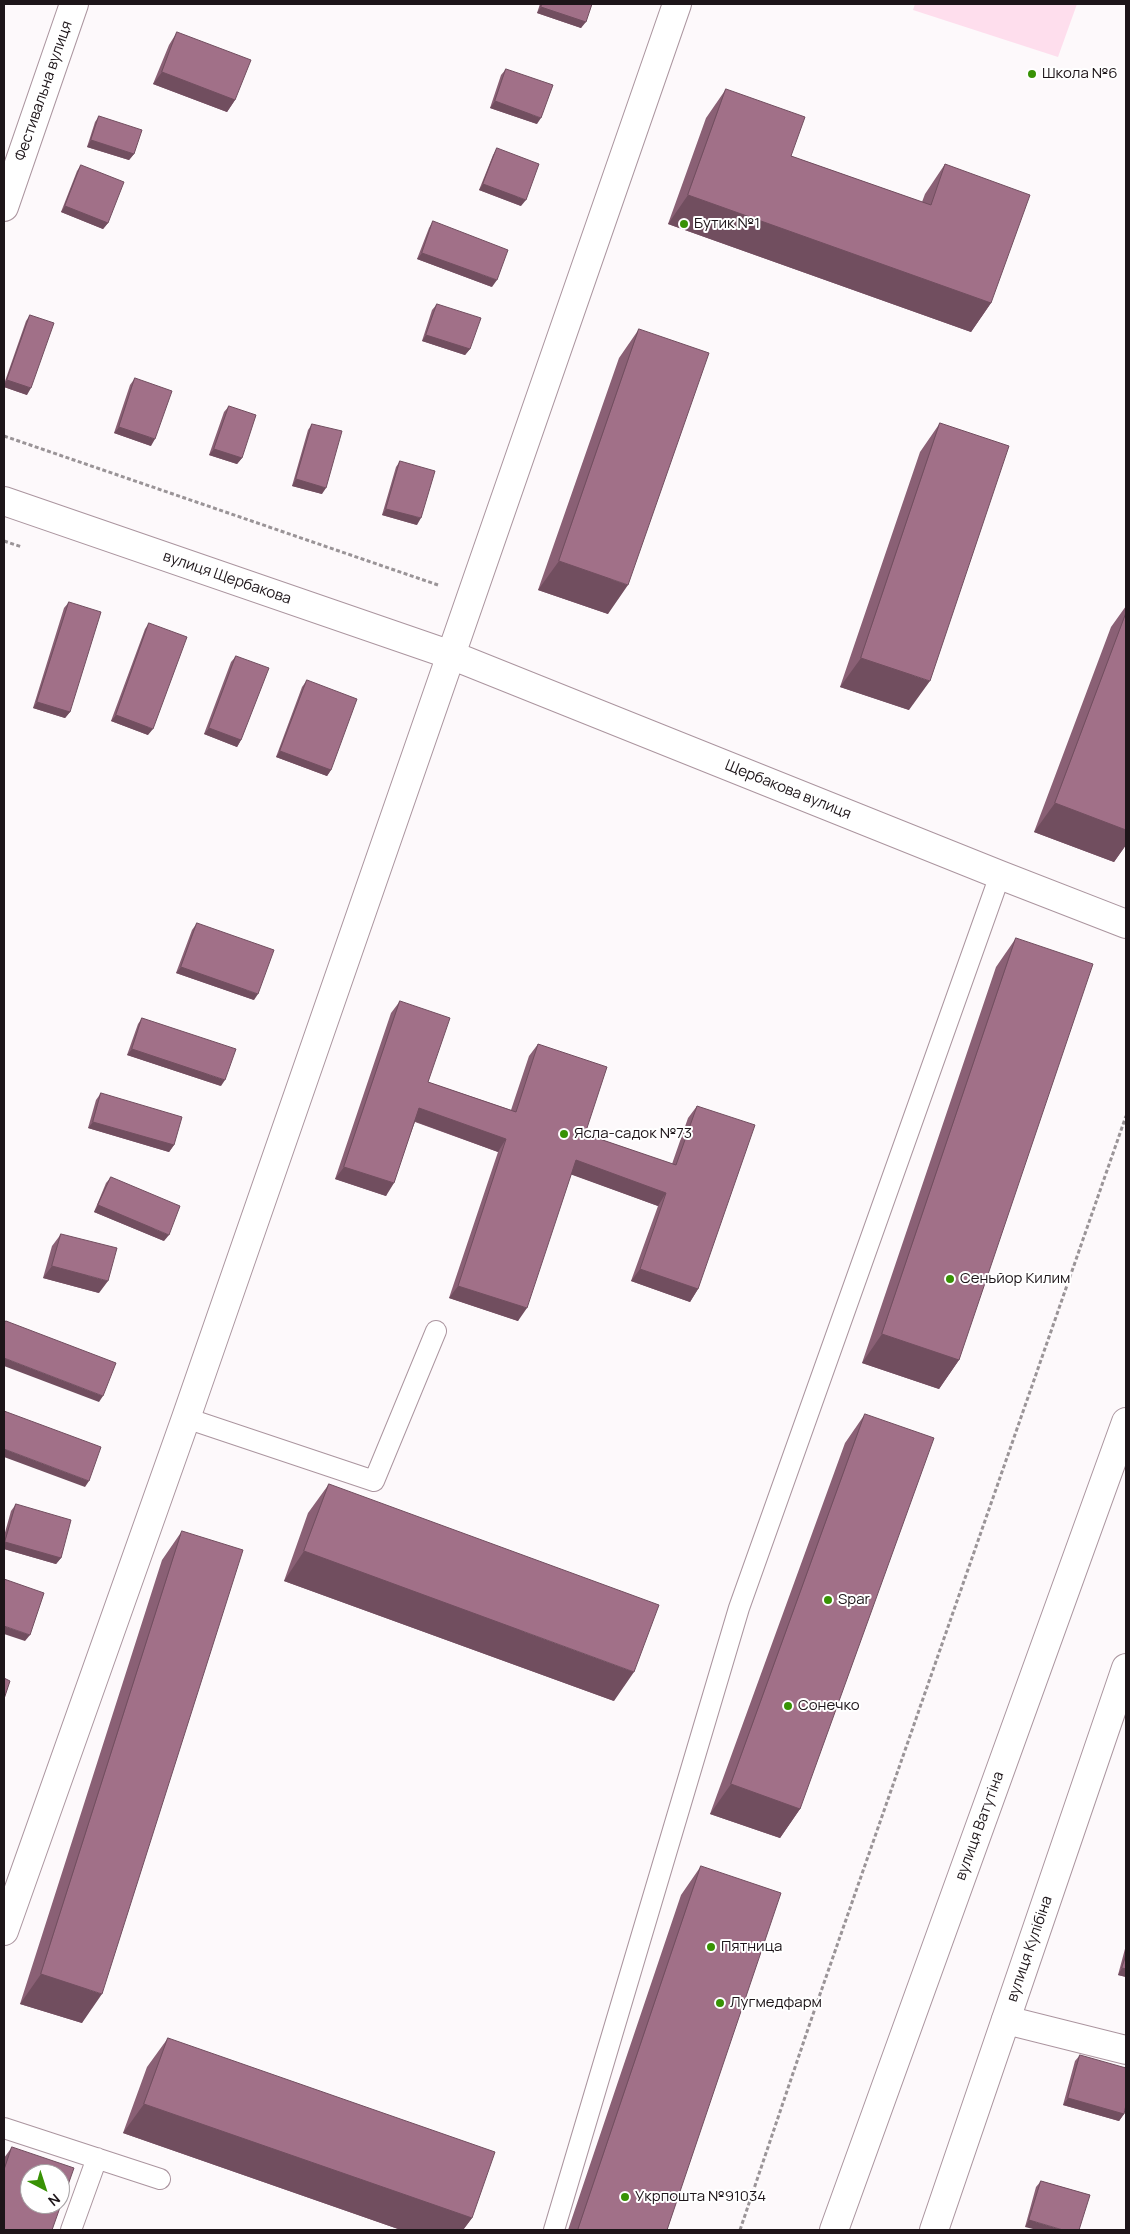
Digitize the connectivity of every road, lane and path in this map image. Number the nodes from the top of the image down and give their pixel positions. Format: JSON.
{"nodes":[{"id":1,"x":74,"y":4,"type":"edge"},
{"id":2,"x":677,"y":4,"type":"edge"},
{"id":3,"x":4,"y":207,"type":"edge"},
{"id":4,"x":4,"y":436,"type":"edge"},
{"id":5,"x":4,"y":501,"type":"edge"},
{"id":6,"x":471,"y":596,"type":"junction"},
{"id":7,"x":451,"y":655,"type":"junction"},
{"id":8,"x":1000,"y":875,"type":"junction"},
{"id":9,"x":1126,"y":924,"type":"edge"},
{"id":10,"x":1126,"y":1116,"type":"edge"},
{"id":11,"x":436,"y":1332,"type":"dead end"},
{"id":12,"x":186,"y":1418,"type":"junction"},
{"id":13,"x":1126,"y":1422,"type":"edge"},
{"id":14,"x":1126,"y":1668,"type":"edge"},
{"id":15,"x":4,"y":1931,"type":"edge"},
{"id":16,"x":1006,"y":2020,"type":"junction"},
{"id":17,"x":1126,"y":2050,"type":"edge"},
{"id":18,"x":4,"y":2128,"type":"edge"},
{"id":19,"x":97,"y":2158,"type":"junction"},
{"id":20,"x":160,"y":2179,"type":"dead end"},
{"id":21,"x":71,"y":2230,"type":"edge"},
{"id":22,"x":554,"y":2230,"type":"edge"},
{"id":23,"x":740,"y":2230,"type":"edge"},
{"id":24,"x":834,"y":2230,"type":"edge"},
{"id":25,"x":934,"y":2230,"type":"edge"}],
"edges":[{"from":1,"to":3,"type":"street","name":"Фестивальна вулиця"},
{"from":2,"to":6,"type":"street"},
{"from":4,"to":6,"type":"path"},
{"from":5,"to":7,"type":"street","name":"вулиця Щербакова"},
{"from":6,"to":7,"type":"street"},
{"from":7,"to":8,"type":"street","name":"Щербакова вулиця"},
{"from":7,"to":12,"type":"street"},
{"from":8,"to":9,"type":"street","name":"Щербакова вулиця"},
{"from":8,"to":22,"type":"lane"},
{"from":10,"to":23,"type":"path"},
{"from":11,"to":12,"type":"lane"},
{"from":12,"to":15,"type":"street"},
{"from":13,"to":24,"type":"street","name":"вулиця Ватутіна"},
{"from":14,"to":16,"type":"street","name":"вулиця Кулібіна"},
{"from":16,"to":17,"type":"street"},
{"from":16,"to":25,"type":"street","name":"вулиця Кулібіна"},
{"from":18,"to":19,"type":"lane"},
{"from":19,"to":20,"type":"lane"},
{"from":19,"to":21,"type":"lane"}]}
